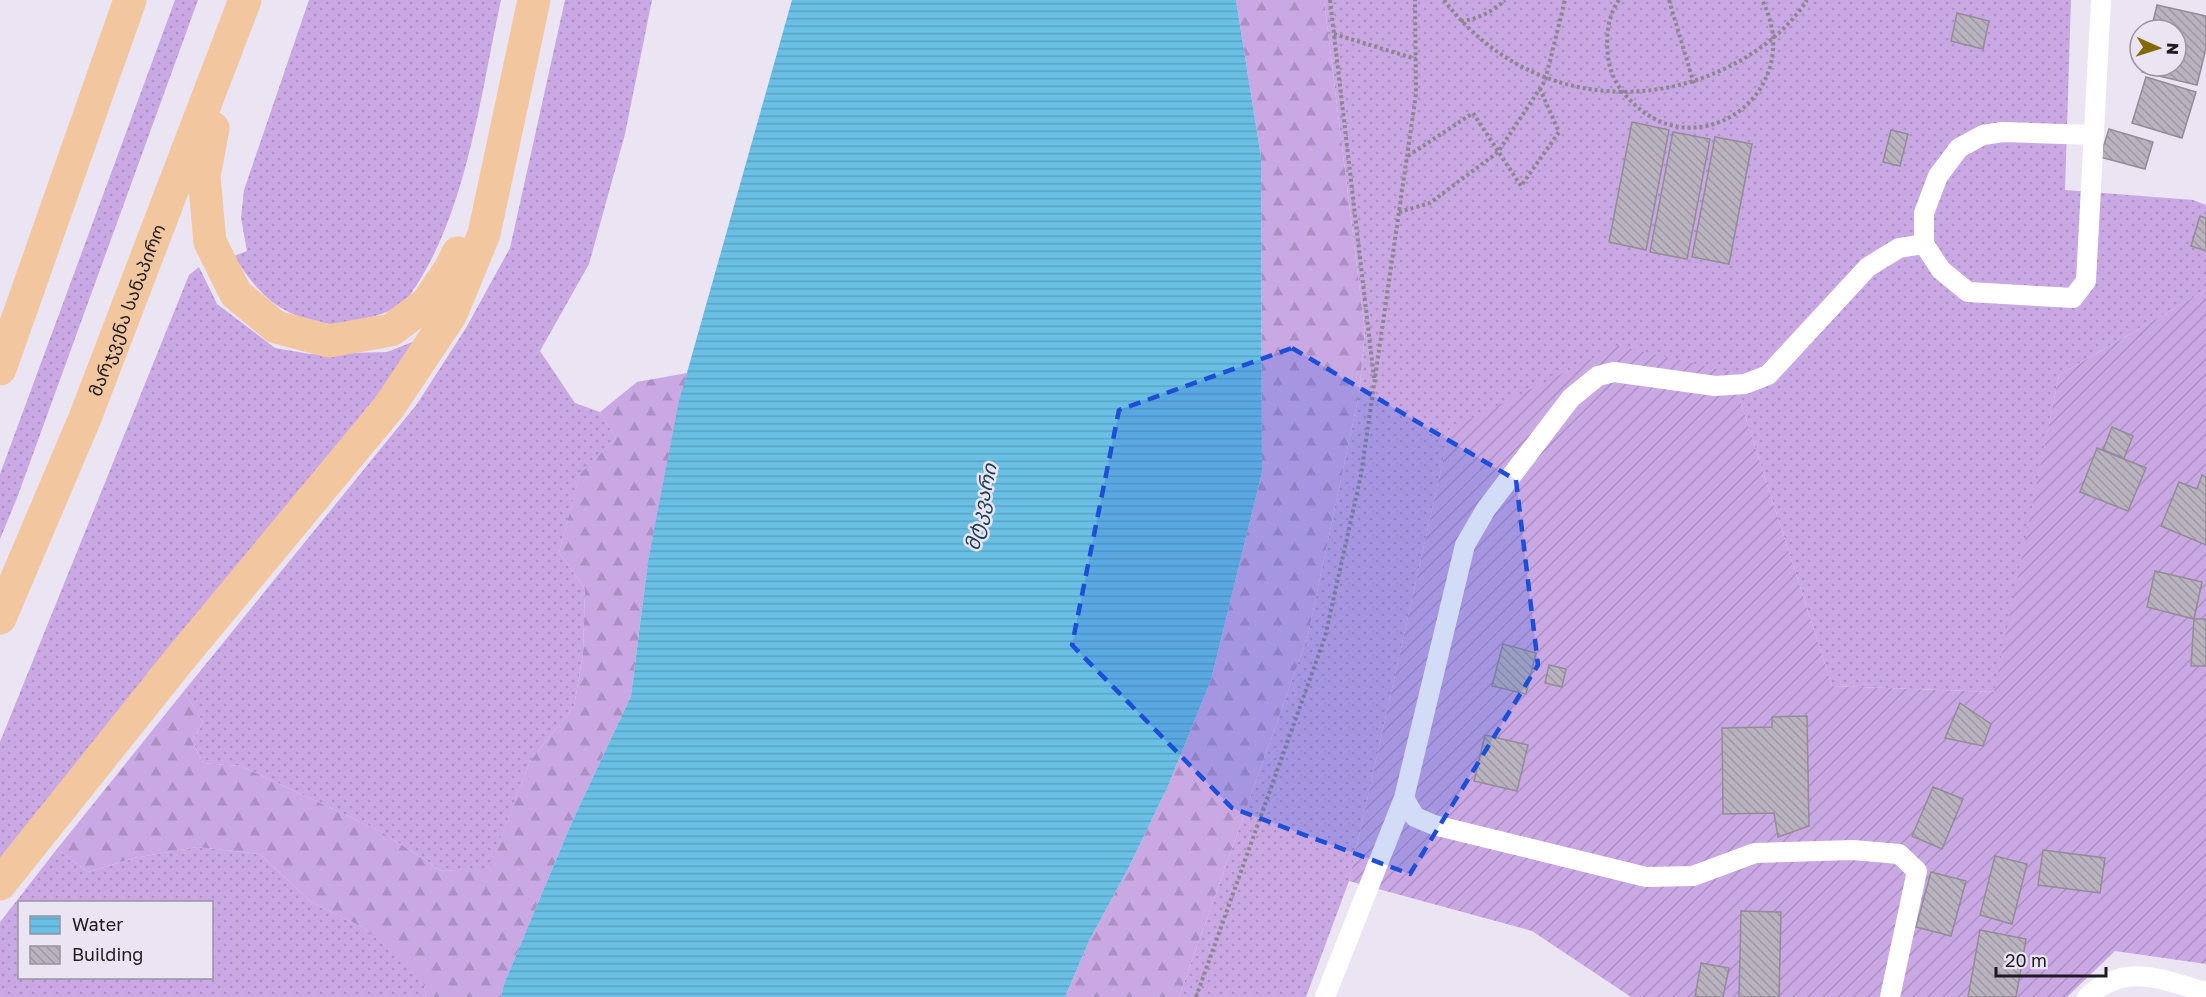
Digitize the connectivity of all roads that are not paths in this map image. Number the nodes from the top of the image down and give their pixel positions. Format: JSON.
{"nodes":[{"id":1,"x":130,"y":0,"type":"edge"},
{"id":2,"x":245,"y":0,"type":"edge"},
{"id":3,"x":534,"y":0,"type":"edge"},
{"id":4,"x":2101,"y":0,"type":"edge"},
{"id":5,"x":230,"y":40,"type":"junction"},
{"id":6,"x":2094,"y":135,"type":"junction"},
{"id":7,"x":499,"y":165,"type":"junction"},
{"id":8,"x":1924,"y":244,"type":"junction"},
{"id":9,"x":0,"y":369,"type":"edge"},
{"id":10,"x":0,"y":618,"type":"edge"},
{"id":11,"x":1404,"y":798,"type":"junction"},
{"id":12,"x":0,"y":884,"type":"edge"},
{"id":13,"x":2206,"y":992,"type":"edge"},
{"id":14,"x":1325,"y":997,"type":"edge"},
{"id":15,"x":1890,"y":997,"type":"edge"},
{"id":16,"x":2087,"y":997,"type":"edge"}],
"edges":[{"from":1,"to":9,"type":"highway"},
{"from":2,"to":5,"type":"highway","name":"მარჯვენა სანაპირო"},
{"from":3,"to":7,"type":"highway"},
{"from":4,"to":6,"type":"lane"},
{"from":5,"to":7,"type":"highway"},
{"from":5,"to":10,"type":"highway","name":"მარჯვენა სანაპირო"},
{"from":6,"to":8,"type":"lane"},
{"from":6,"to":8,"type":"lane"},
{"from":7,"to":12,"type":"highway"},
{"from":8,"to":11,"type":"lane"},
{"from":11,"to":14,"type":"lane"},
{"from":11,"to":15,"type":"lane"},
{"from":13,"to":16,"type":"lane"}]}
